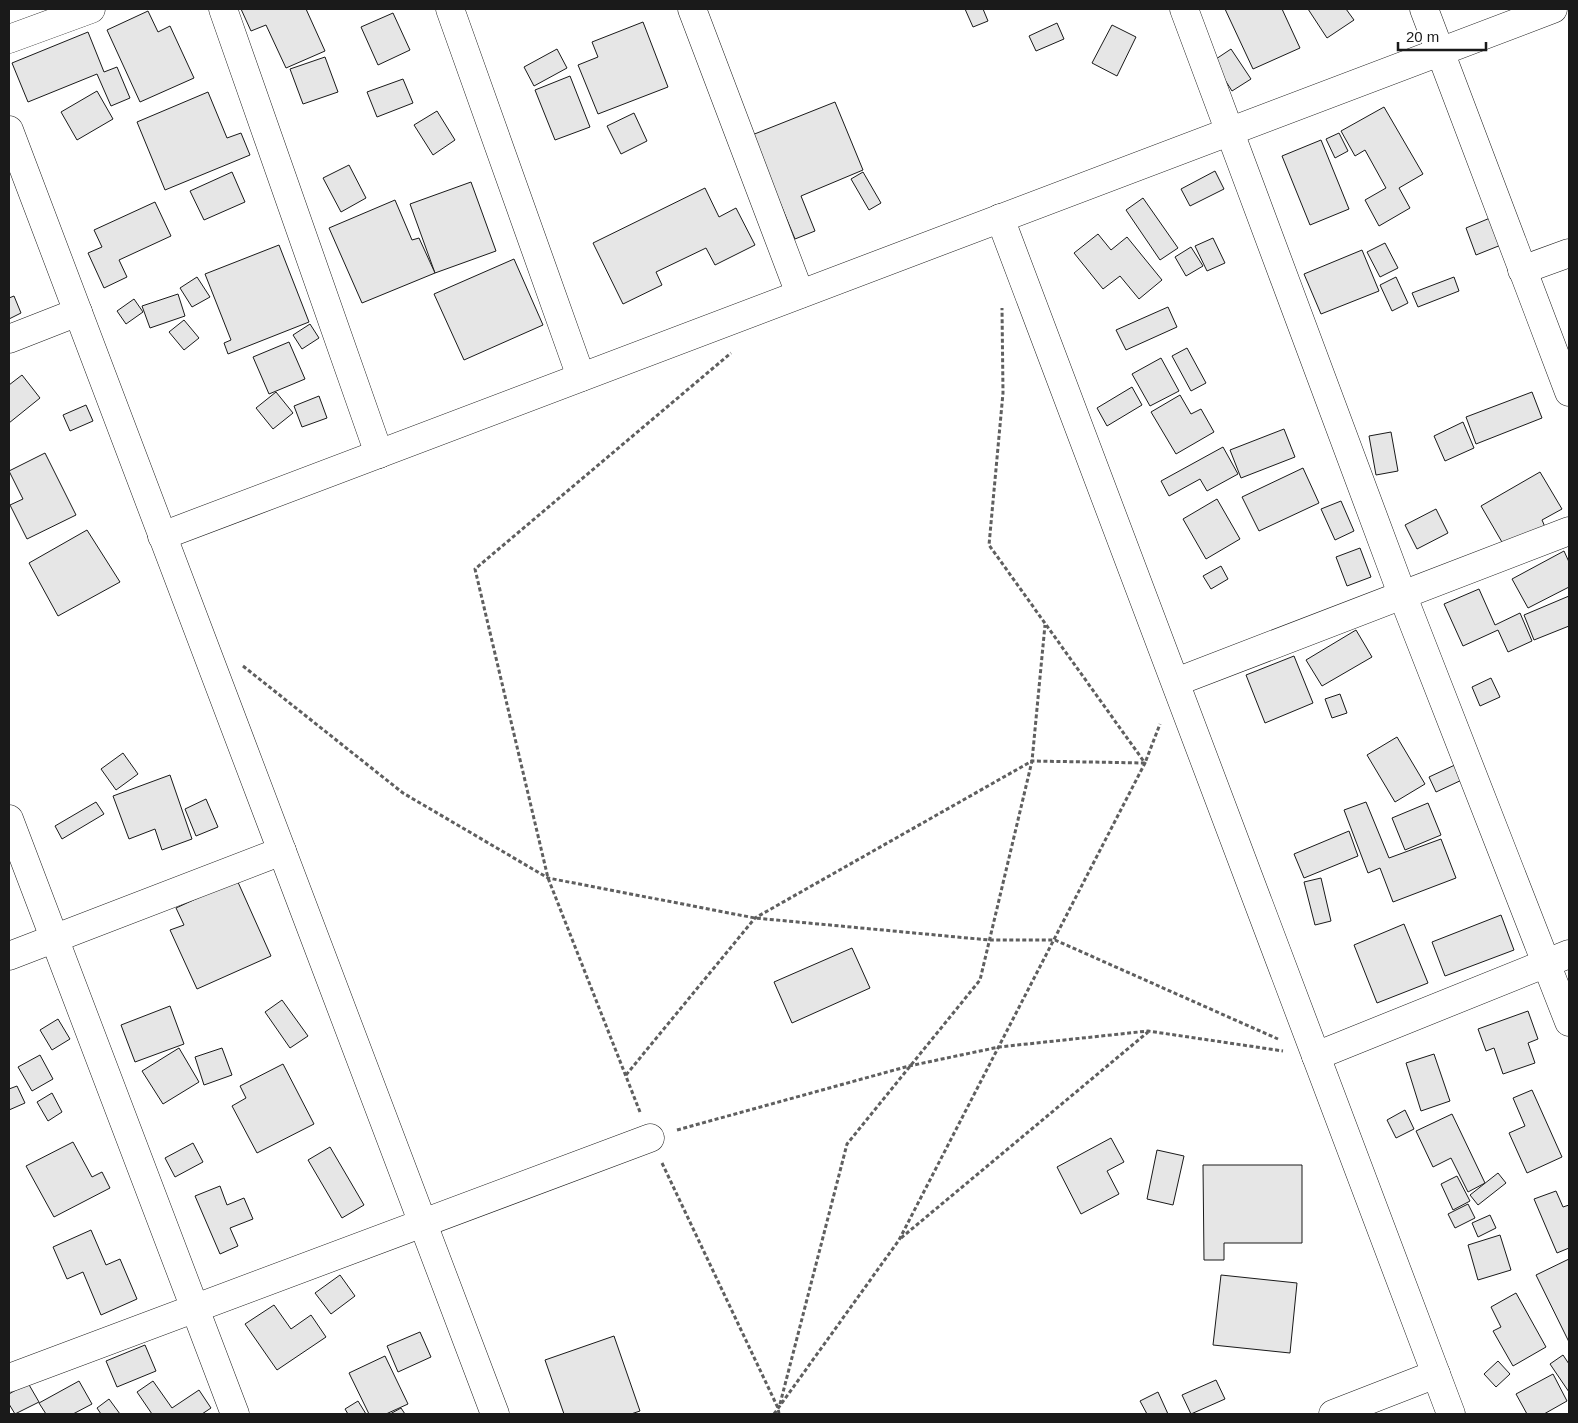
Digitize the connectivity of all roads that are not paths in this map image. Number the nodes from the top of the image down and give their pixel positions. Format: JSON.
{"nodes":[{"id":1,"x":92,"y":9,"type":"edge"},
{"id":2,"x":224,"y":9,"type":"edge"},
{"id":3,"x":450,"y":9,"type":"edge"},
{"id":4,"x":692,"y":9,"type":"edge"},
{"id":5,"x":1184,"y":9,"type":"edge"},
{"id":6,"x":1424,"y":9,"type":"edge"},
{"id":7,"x":1553,"y":9,"type":"edge"},
{"id":8,"x":9,"y":40,"type":"edge"},
{"id":9,"x":1440,"y":52,"type":"junction"},
{"id":10,"x":9,"y":130,"type":"edge"},
{"id":11,"x":1230,"y":131,"type":"junction"},
{"id":12,"x":1000,"y":218,"type":"junction"},
{"id":13,"x":1569,"y":253,"type":"edge"},
{"id":14,"x":1522,"y":270,"type":"junction"},
{"id":15,"x":800,"y":294,"type":"junction"},
{"id":16,"x":78,"y":312,"type":"junction"},
{"id":17,"x":9,"y":339,"type":"edge"},
{"id":18,"x":581,"y":377,"type":"junction"},
{"id":19,"x":1569,"y":392,"type":"edge"},
{"id":20,"x":379,"y":454,"type":"junction"},
{"id":21,"x":1569,"y":531,"type":"edge"},
{"id":22,"x":162,"y":536,"type":"junction"},
{"id":23,"x":1402,"y":594,"type":"junction"},
{"id":24,"x":1176,"y":682,"type":"junction"},
{"id":25,"x":9,"y":819,"type":"edge"},
{"id":26,"x":282,"y":851,"type":"junction"},
{"id":27,"x":54,"y":939,"type":"junction"},
{"id":28,"x":9,"y":956,"type":"edge"},
{"id":29,"x":1558,"y":958,"type":"edge"},
{"id":30,"x":1569,"y":1022,"type":"edge"},
{"id":31,"x":1316,"y":1056,"type":"junction"},
{"id":32,"x":650,"y":1138,"type":"road end"},
{"id":33,"x":423,"y":1223,"type":"junction"},
{"id":34,"x":195,"y":1308,"type":"junction"},
{"id":35,"x":1436,"y":1374,"type":"junction"},
{"id":36,"x":9,"y":1378,"type":"edge"},
{"id":37,"x":235,"y":1414,"type":"edge"},
{"id":38,"x":495,"y":1414,"type":"edge"},
{"id":39,"x":1334,"y":1414,"type":"edge"},
{"id":40,"x":1451,"y":1414,"type":"edge"}],
"edges":[{"from":1,"to":8,"type":"street"},
{"from":2,"to":20,"type":"street"},
{"from":3,"to":18,"type":"street"},
{"from":4,"to":15,"type":"street"},
{"from":5,"to":11,"type":"street"},
{"from":6,"to":9,"type":"street"},
{"from":7,"to":9,"type":"street"},
{"from":9,"to":11,"type":"street"},
{"from":9,"to":14,"type":"street"},
{"from":10,"to":16,"type":"street"},
{"from":11,"to":12,"type":"street"},
{"from":11,"to":23,"type":"street"},
{"from":12,"to":15,"type":"street"},
{"from":12,"to":24,"type":"street"},
{"from":13,"to":14,"type":"street"},
{"from":14,"to":19,"type":"street"},
{"from":15,"to":18,"type":"street"},
{"from":16,"to":17,"type":"street"},
{"from":16,"to":22,"type":"street"},
{"from":18,"to":20,"type":"street"},
{"from":20,"to":22,"type":"street"},
{"from":21,"to":23,"type":"street"},
{"from":22,"to":26,"type":"street"},
{"from":23,"to":24,"type":"street"},
{"from":23,"to":29,"type":"street"},
{"from":24,"to":31,"type":"street"},
{"from":25,"to":27,"type":"street"},
{"from":26,"to":27,"type":"street"},
{"from":26,"to":33,"type":"street"},
{"from":27,"to":28,"type":"street"},
{"from":27,"to":34,"type":"street"},
{"from":29,"to":30,"type":"street"},
{"from":29,"to":31,"type":"street"},
{"from":31,"to":35,"type":"street"},
{"from":32,"to":33,"type":"street"},
{"from":33,"to":34,"type":"street"},
{"from":33,"to":38,"type":"street"},
{"from":34,"to":36,"type":"street"},
{"from":34,"to":37,"type":"street"},
{"from":35,"to":39,"type":"street"},
{"from":35,"to":40,"type":"street"}]}
